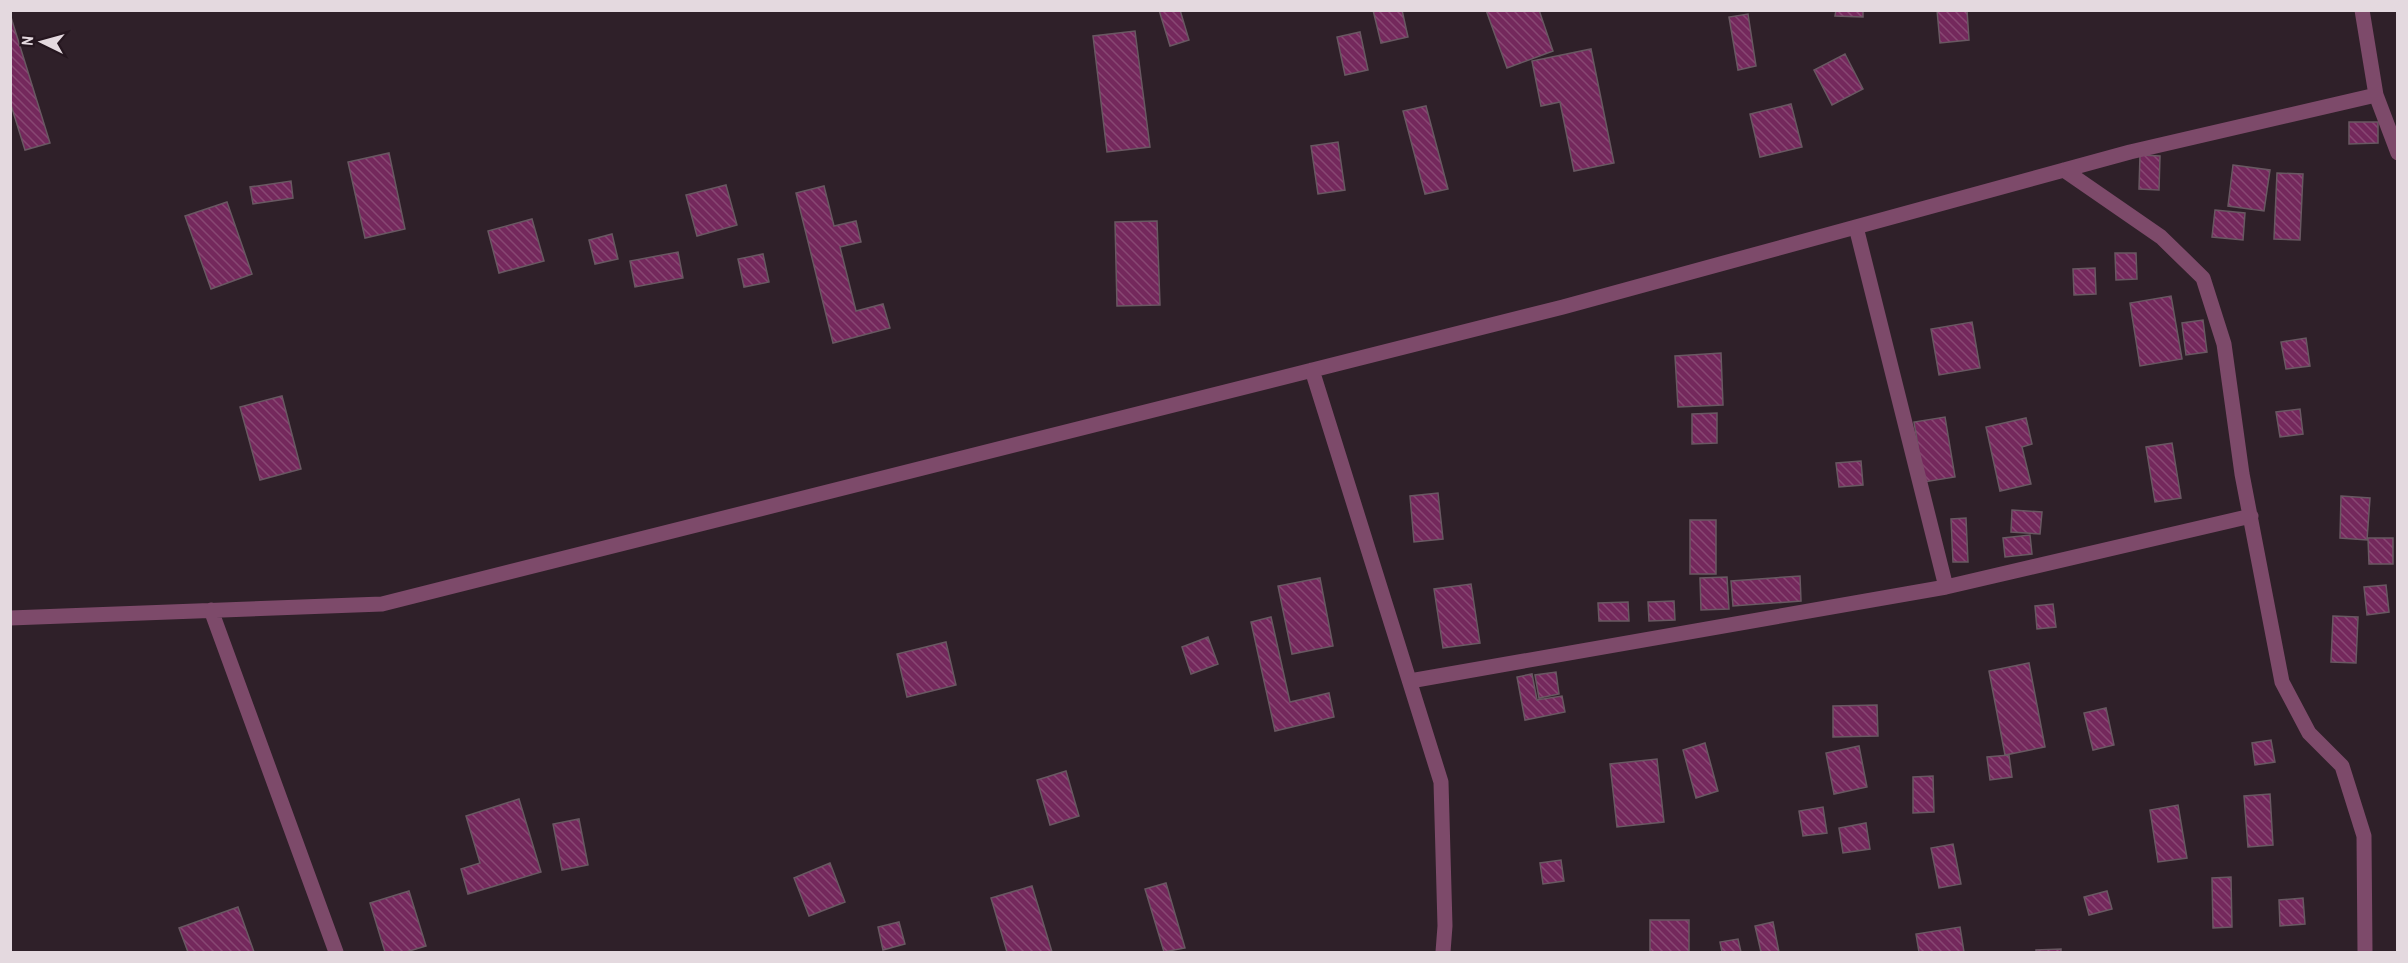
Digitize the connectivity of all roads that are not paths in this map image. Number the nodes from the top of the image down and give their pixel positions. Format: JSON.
{"nodes":[{"id":1,"x":2362,"y":10,"type":"edge"},
{"id":2,"x":2376,"y":95,"type":"junction"},
{"id":3,"x":2397,"y":153,"type":"edge"},
{"id":4,"x":2064,"y":170,"type":"junction"},
{"id":5,"x":1856,"y":227,"type":"junction"},
{"id":6,"x":1312,"y":370,"type":"junction"},
{"id":7,"x":2251,"y":516,"type":"junction"},
{"id":8,"x":1946,"y":587,"type":"junction"},
{"id":9,"x":211,"y":610,"type":"junction"},
{"id":10,"x":10,"y":618,"type":"edge"},
{"id":11,"x":1410,"y":681,"type":"junction"},
{"id":12,"x":336,"y":952,"type":"edge"},
{"id":13,"x":1443,"y":952,"type":"edge"},
{"id":14,"x":2365,"y":952,"type":"edge"}],
"edges":[{"from":1,"to":2,"type":"street"},
{"from":2,"to":3,"type":"street"},
{"from":2,"to":4,"type":"street"},
{"from":4,"to":5,"type":"street"},
{"from":4,"to":7,"type":"street"},
{"from":5,"to":6,"type":"street"},
{"from":5,"to":8,"type":"street"},
{"from":6,"to":9,"type":"street"},
{"from":6,"to":11,"type":"street"},
{"from":7,"to":8,"type":"street"},
{"from":7,"to":14,"type":"street"},
{"from":8,"to":11,"type":"street"},
{"from":9,"to":10,"type":"street"},
{"from":9,"to":12,"type":"street"},
{"from":11,"to":13,"type":"street"}]}
